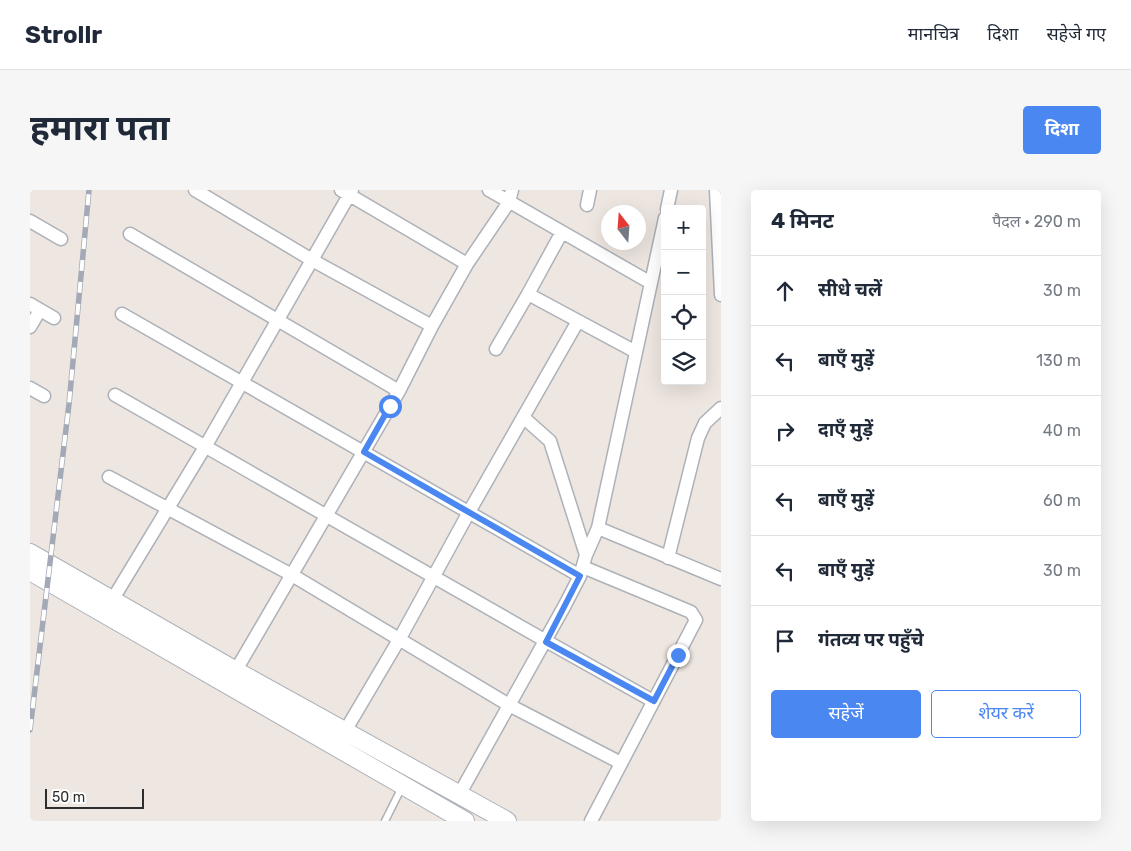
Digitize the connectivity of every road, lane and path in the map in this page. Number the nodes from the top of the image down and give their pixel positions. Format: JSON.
{"nodes":[{"id":1,"x":195,"y":190,"type":"edge"},
{"id":2,"x":488,"y":190,"type":"edge"},
{"id":3,"x":590,"y":190,"type":"edge"},
{"id":4,"x":671,"y":190,"type":"edge"},
{"id":5,"x":716,"y":190,"type":"edge"},
{"id":6,"x":348,"y":192,"type":"edge"},
{"id":7,"x":511,"y":196,"type":"edge"},
{"id":8,"x":587,"y":205,"type":"dead end"},
{"id":9,"x":668,"y":205,"type":"edge"},
{"id":10,"x":30,"y":221,"type":"edge"},
{"id":11,"x":562,"y":232,"type":"junction"},
{"id":12,"x":130,"y":234,"type":"dead end"},
{"id":13,"x":661,"y":237,"type":"edge"},
{"id":14,"x":61,"y":239,"type":"dead end"},
{"id":15,"x":312,"y":260,"type":"junction"},
{"id":16,"x":467,"y":264,"type":"junction"},
{"id":17,"x":651,"y":283,"type":"junction"},
{"id":18,"x":528,"y":294,"type":"junction"},
{"id":19,"x":721,"y":295,"type":"edge"},
{"id":20,"x":35,"y":307,"type":"edge"},
{"id":21,"x":122,"y":314,"type":"dead end"},
{"id":22,"x":54,"y":318,"type":"dead end"},
{"id":23,"x":278,"y":320,"type":"junction"},
{"id":24,"x":578,"y":321,"type":"junction"},
{"id":25,"x":432,"y":326,"type":"junction"},
{"id":26,"x":30,"y":327,"type":"edge"},
{"id":27,"x":496,"y":349,"type":"dead end"},
{"id":28,"x":636,"y":352,"type":"junction"},
{"id":29,"x":242,"y":382,"type":"junction"},
{"id":30,"x":30,"y":388,"type":"edge"},
{"id":31,"x":399,"y":391,"type":"junction"},
{"id":32,"x":115,"y":394,"type":"dead end"},
{"id":33,"x":44,"y":396,"type":"dead end"},
{"id":34,"x":721,"y":408,"type":"edge"},
{"id":35,"x":523,"y":417,"type":"junction"},
{"id":36,"x":205,"y":447,"type":"junction"},
{"id":37,"x":364,"y":452,"type":"junction"},
{"id":38,"x":109,"y":477,"type":"dead end"},
{"id":39,"x":168,"y":507,"type":"junction"},
{"id":40,"x":469,"y":512,"type":"junction"},
{"id":41,"x":326,"y":516,"type":"junction"},
{"id":42,"x":598,"y":528,"type":"junction"},
{"id":43,"x":30,"y":553,"type":"edge"},
{"id":44,"x":668,"y":558,"type":"junction"},
{"id":45,"x":583,"y":566,"type":"junction"},
{"id":46,"x":30,"y":570,"type":"edge"},
{"id":47,"x":292,"y":575,"type":"junction"},
{"id":48,"x":434,"y":577,"type":"junction"},
{"id":49,"x":721,"y":579,"type":"edge"},
{"id":50,"x":108,"y":607,"type":"junction"},
{"id":51,"x":400,"y":638,"type":"junction"},
{"id":52,"x":546,"y":642,"type":"junction"},
{"id":53,"x":232,"y":678,"type":"junction"},
{"id":54,"x":654,"y":701,"type":"junction"},
{"id":55,"x":509,"y":705,"type":"junction"},
{"id":56,"x":346,"y":732,"type":"junction"},
{"id":57,"x":336,"y":748,"type":"junction"},
{"id":58,"x":621,"y":763,"type":"junction"},
{"id":59,"x":403,"y":786,"type":"junction"},
{"id":60,"x":459,"y":795,"type":"junction"},
{"id":61,"x":385,"y":821,"type":"edge"},
{"id":62,"x":465,"y":821,"type":"edge"},
{"id":63,"x":507,"y":821,"type":"edge"},
{"id":64,"x":591,"y":821,"type":"edge"}],
"edges":[{"from":1,"to":15,"type":"street"},
{"from":2,"to":7,"type":"street"},
{"from":3,"to":8,"type":"street"},
{"from":4,"to":9,"type":"street"},
{"from":5,"to":19,"type":"street"},
{"from":6,"to":15,"type":"street"},
{"from":6,"to":16,"type":"street"},
{"from":7,"to":11,"type":"street"},
{"from":7,"to":16,"type":"street"},
{"from":10,"to":14,"type":"street"},
{"from":11,"to":17,"type":"street"},
{"from":11,"to":18,"type":"street"},
{"from":12,"to":23,"type":"street"},
{"from":13,"to":17,"type":"street"},
{"from":15,"to":23,"type":"street"},
{"from":15,"to":25,"type":"street"},
{"from":16,"to":25,"type":"street"},
{"from":17,"to":28,"type":"street"},
{"from":18,"to":24,"type":"street"},
{"from":18,"to":27,"type":"street"},
{"from":20,"to":22,"type":"street"},
{"from":20,"to":26,"type":"street"},
{"from":21,"to":29,"type":"street"},
{"from":23,"to":29,"type":"street"},
{"from":23,"to":31,"type":"street"},
{"from":24,"to":28,"type":"street"},
{"from":24,"to":35,"type":"street"},
{"from":25,"to":31,"type":"street"},
{"from":28,"to":42,"type":"street"},
{"from":29,"to":36,"type":"street"},
{"from":29,"to":37,"type":"street"},
{"from":30,"to":33,"type":"street"},
{"from":31,"to":37,"type":"street"},
{"from":32,"to":36,"type":"street"},
{"from":34,"to":44,"type":"street"},
{"from":35,"to":40,"type":"street"},
{"from":35,"to":45,"type":"street"},
{"from":36,"to":39,"type":"street"},
{"from":36,"to":41,"type":"street"},
{"from":37,"to":40,"type":"street"},
{"from":37,"to":41,"type":"street"},
{"from":38,"to":39,"type":"street"},
{"from":39,"to":47,"type":"street"},
{"from":39,"to":50,"type":"street"},
{"from":40,"to":45,"type":"street"},
{"from":40,"to":48,"type":"street"},
{"from":41,"to":47,"type":"street"},
{"from":41,"to":48,"type":"street"},
{"from":42,"to":44,"type":"street"},
{"from":42,"to":45,"type":"street"},
{"from":43,"to":50,"type":"street"},
{"from":44,"to":49,"type":"street"},
{"from":45,"to":52,"type":"street"},
{"from":45,"to":54,"type":"street"},
{"from":46,"to":50,"type":"street"},
{"from":47,"to":51,"type":"street"},
{"from":47,"to":53,"type":"street"},
{"from":48,"to":51,"type":"street"},
{"from":48,"to":52,"type":"street"},
{"from":50,"to":53,"type":"street"},
{"from":51,"to":55,"type":"street"},
{"from":51,"to":56,"type":"street"},
{"from":52,"to":54,"type":"street"},
{"from":52,"to":55,"type":"street"},
{"from":53,"to":56,"type":"street"},
{"from":53,"to":57,"type":"street"},
{"from":54,"to":58,"type":"street"},
{"from":55,"to":58,"type":"street"},
{"from":55,"to":60,"type":"street"},
{"from":56,"to":57,"type":"street"},
{"from":56,"to":60,"type":"street"},
{"from":57,"to":59,"type":"street"},
{"from":58,"to":64,"type":"street"},
{"from":59,"to":61,"type":"lane"},
{"from":59,"to":62,"type":"street"},
{"from":60,"to":63,"type":"street"}]}
